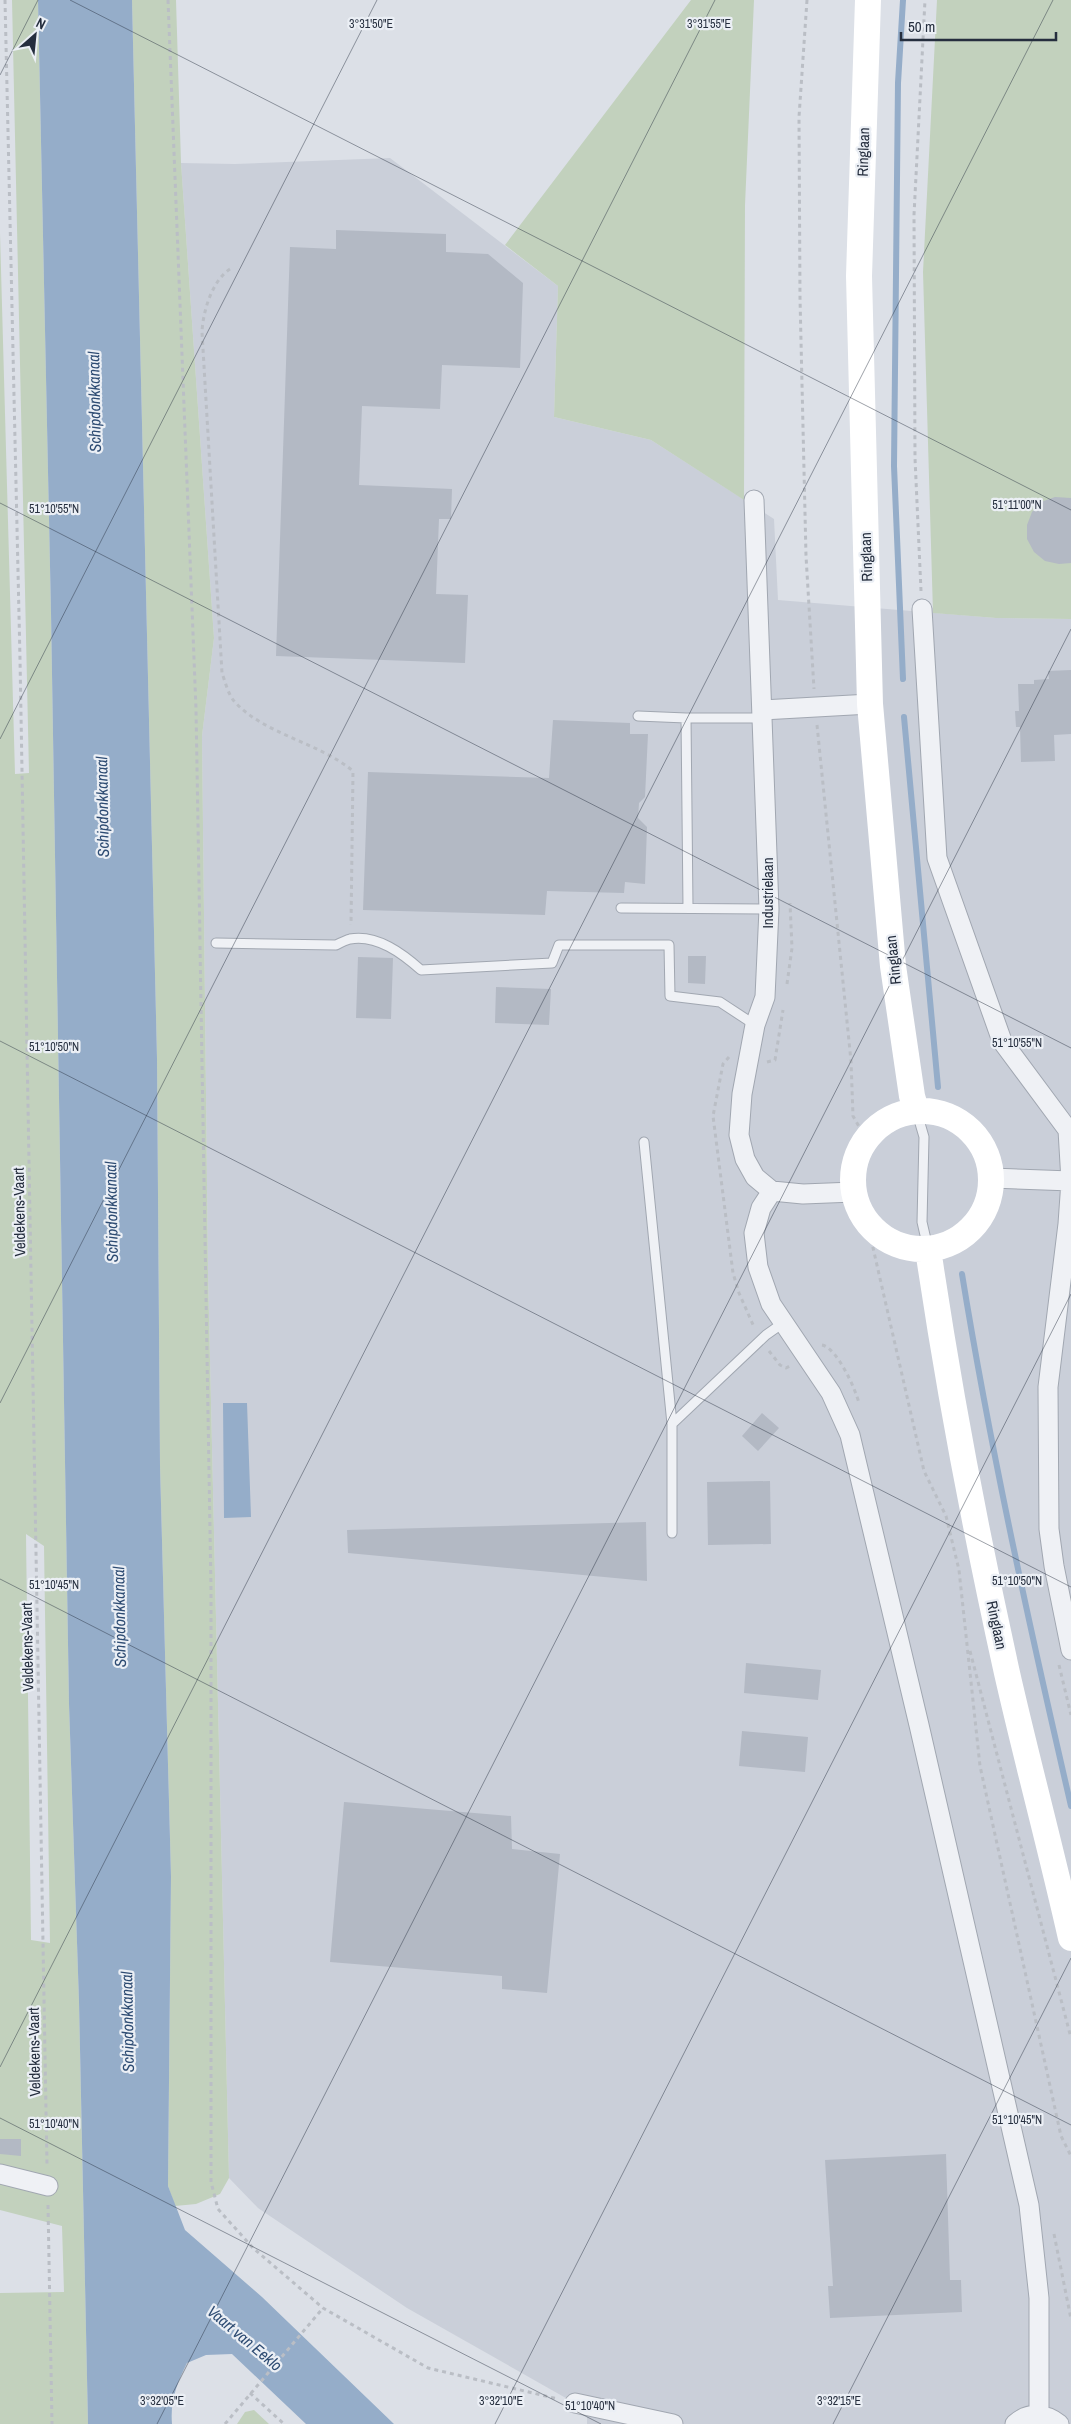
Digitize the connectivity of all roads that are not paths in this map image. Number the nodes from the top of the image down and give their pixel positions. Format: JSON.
{"nodes":[{"id":1,"x":868,"y":0,"type":"edge"},
{"id":2,"x":754,"y":500,"type":"dead end"},
{"id":3,"x":922,"y":609,"type":"road end"},
{"id":4,"x":870,"y":704,"type":"junction"},
{"id":5,"x":762,"y":714,"type":"junction"},
{"id":6,"x":638,"y":716,"type":"dead end"},
{"id":7,"x":686,"y":718,"type":"junction"},
{"id":8,"x":688,"y":907,"type":"junction"},
{"id":9,"x":621,"y":908,"type":"dead end"},
{"id":10,"x":769,"y":909,"type":"junction"},
{"id":11,"x":216,"y":943,"type":"dead end"},
{"id":12,"x":755,"y":1024,"type":"junction"},
{"id":13,"x":916,"y":1110,"type":"junction"},
{"id":14,"x":644,"y":1142,"type":"dead end"},
{"id":15,"x":992,"y":1178,"type":"junction"},
{"id":16,"x":1071,"y":1181,"type":"edge"},
{"id":17,"x":772,"y":1191,"type":"junction"},
{"id":18,"x":854,"y":1192,"type":"junction"},
{"id":19,"x":928,"y":1249,"type":"junction"},
{"id":20,"x":783,"y":1323,"type":"junction"},
{"id":21,"x":672,"y":1424,"type":"junction"},
{"id":22,"x":672,"y":1533,"type":"dead end"},
{"id":23,"x":1071,"y":1650,"type":"edge"},
{"id":24,"x":1071,"y":1938,"type":"edge"},
{"id":25,"x":0,"y":2174,"type":"edge"},
{"id":26,"x":48,"y":2186,"type":"road end"},
{"id":27,"x":574,"y":2403,"type":"road end"},
{"id":28,"x":1039,"y":2414,"type":"junction"},
{"id":29,"x":673,"y":2424,"type":"edge"},
{"id":30,"x":1014,"y":2424,"type":"edge"},
{"id":31,"x":1059,"y":2424,"type":"edge"}],
"edges":[{"from":1,"to":4,"type":"main road","name":"Ringlaan"},
{"from":2,"to":5,"type":"street","name":"Industrielaan"},
{"from":3,"to":16,"type":"street"},
{"from":4,"to":5,"type":"street"},
{"from":4,"to":13,"type":"main road","name":"Ringlaan"},
{"from":5,"to":7,"type":"lane"},
{"from":5,"to":10,"type":"street","name":"Industrielaan"},
{"from":6,"to":7,"type":"lane"},
{"from":7,"to":8,"type":"lane"},
{"from":8,"to":9,"type":"lane"},
{"from":8,"to":10,"type":"lane"},
{"from":10,"to":12,"type":"street","name":"Industrielaan"},
{"from":11,"to":12,"type":"lane"},
{"from":12,"to":17,"type":"street","name":"Industrielaan"},
{"from":13,"to":15,"type":"main road"},
{"from":13,"to":18,"type":"main road"},
{"from":13,"to":19,"type":"lane"},
{"from":14,"to":21,"type":"lane"},
{"from":15,"to":16,"type":"street"},
{"from":15,"to":19,"type":"main road"},
{"from":16,"to":23,"type":"street"},
{"from":17,"to":18,"type":"street"},
{"from":17,"to":20,"type":"street"},
{"from":18,"to":19,"type":"main road"},
{"from":19,"to":24,"type":"main road","name":"Ringlaan"},
{"from":20,"to":21,"type":"lane"},
{"from":20,"to":28,"type":"street"},
{"from":21,"to":22,"type":"lane"},
{"from":25,"to":26,"type":"street"},
{"from":27,"to":29,"type":"street"},
{"from":28,"to":30,"type":"street"},
{"from":28,"to":31,"type":"street"}]}
